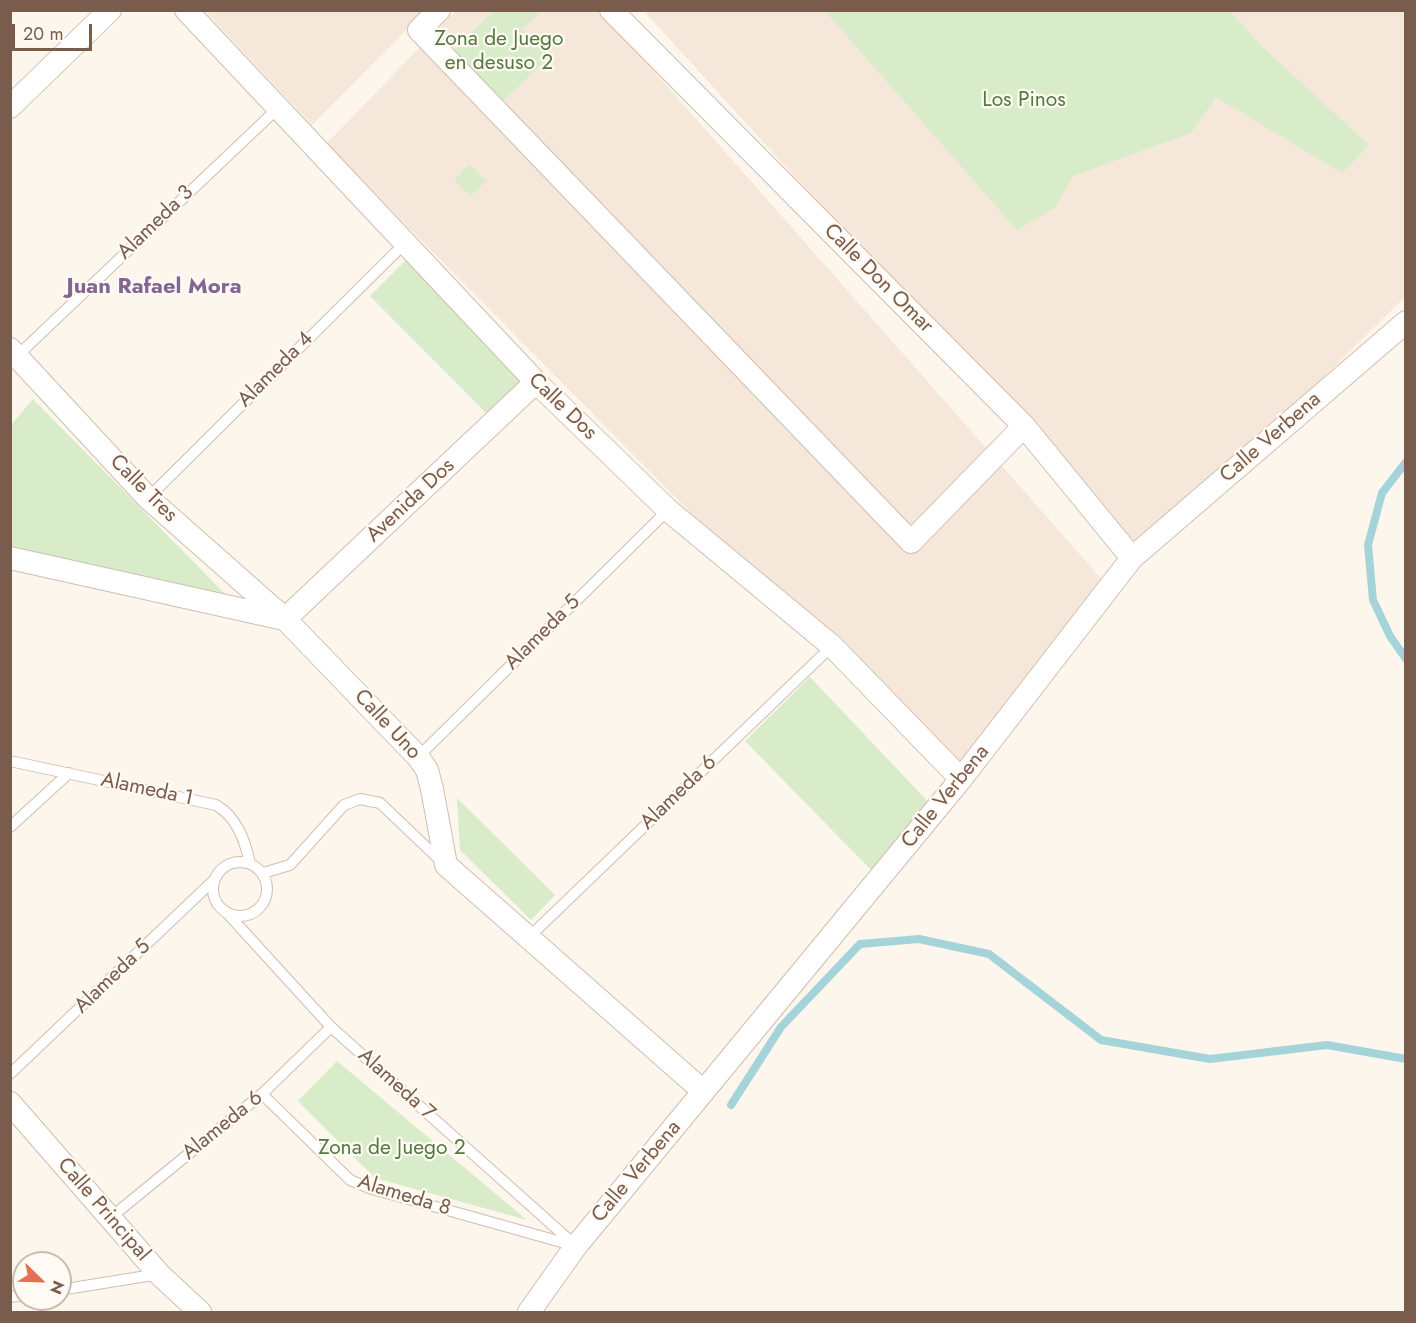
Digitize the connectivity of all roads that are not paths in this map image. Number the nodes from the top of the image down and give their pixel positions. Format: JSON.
{"nodes":[{"id":1,"x":110,"y":10,"type":"edge"},
{"id":2,"x":186,"y":10,"type":"edge"},
{"id":3,"x":439,"y":10,"type":"edge"},
{"id":4,"x":611,"y":10,"type":"edge"},
{"id":5,"x":10,"y":107,"type":"edge"},
{"id":6,"x":278,"y":108,"type":"junction"},
{"id":7,"x":405,"y":243,"type":"junction"},
{"id":8,"x":1406,"y":322,"type":"edge"},
{"id":9,"x":13,"y":357,"type":"edge"},
{"id":10,"x":536,"y":382,"type":"junction"},
{"id":11,"x":1024,"y":426,"type":"junction"},
{"id":12,"x":148,"y":498,"type":"junction"},
{"id":13,"x":668,"y":510,"type":"junction"},
{"id":14,"x":10,"y":558,"type":"edge"},
{"id":15,"x":1132,"y":558,"type":"junction"},
{"id":16,"x":285,"y":619,"type":"junction"},
{"id":17,"x":832,"y":646,"type":"junction"},
{"id":18,"x":418,"y":757,"type":"junction"},
{"id":19,"x":10,"y":761,"type":"edge"},
{"id":20,"x":69,"y":773,"type":"junction"},
{"id":21,"x":962,"y":779,"type":"junction"},
{"id":22,"x":10,"y":827,"type":"edge"},
{"id":23,"x":250,"y":863,"type":"junction"},
{"id":24,"x":446,"y":865,"type":"junction"},
{"id":25,"x":263,"y":873,"type":"junction"},
{"id":26,"x":215,"y":879,"type":"junction"},
{"id":27,"x":227,"y":913,"type":"junction"},
{"id":28,"x":527,"y":939,"type":"junction"},
{"id":29,"x":331,"y":1027,"type":"junction"},
{"id":30,"x":10,"y":1074,"type":"edge"},
{"id":31,"x":703,"y":1091,"type":"junction"},
{"id":32,"x":262,"y":1094,"type":"junction"},
{"id":33,"x":10,"y":1103,"type":"edge"},
{"id":34,"x":110,"y":1218,"type":"junction"},
{"id":35,"x":576,"y":1246,"type":"junction"},
{"id":36,"x":159,"y":1274,"type":"junction"},
{"id":37,"x":72,"y":1288,"type":"edge"},
{"id":38,"x":200,"y":1312,"type":"edge"},
{"id":39,"x":529,"y":1312,"type":"edge"}],
"edges":[{"from":1,"to":5,"type":"street"},
{"from":2,"to":6,"type":"street","name":"Calle Dos"},
{"from":3,"to":11,"type":"street"},
{"from":4,"to":11,"type":"street","name":"Calle Don Omar"},
{"from":6,"to":7,"type":"street","name":"Calle Dos"},
{"from":6,"to":9,"type":"lane","name":"Alameda 3"},
{"from":7,"to":10,"type":"street","name":"Calle Dos"},
{"from":7,"to":12,"type":"lane","name":"Alameda 4"},
{"from":8,"to":15,"type":"street","name":"Calle Verbena"},
{"from":9,"to":12,"type":"street","name":"Calle Tres"},
{"from":10,"to":13,"type":"street","name":"Calle Dos"},
{"from":10,"to":16,"type":"street","name":"Avenida Dos"},
{"from":11,"to":15,"type":"street","name":"Calle Don Omar"},
{"from":12,"to":16,"type":"street","name":"Calle Tres"},
{"from":13,"to":17,"type":"street","name":"Calle Dos"},
{"from":13,"to":18,"type":"lane","name":"Alameda 5"},
{"from":14,"to":16,"type":"street"},
{"from":15,"to":21,"type":"street","name":"Calle Verbena"},
{"from":16,"to":18,"type":"street","name":"Calle Uno"},
{"from":17,"to":21,"type":"street","name":"Calle Dos"},
{"from":17,"to":28,"type":"lane","name":"Alameda 6"},
{"from":18,"to":24,"type":"street","name":"Calle Uno"},
{"from":19,"to":20,"type":"lane","name":"Alameda 1"},
{"from":20,"to":22,"type":"lane"},
{"from":20,"to":23,"type":"lane","name":"Alameda 1"},
{"from":21,"to":31,"type":"street","name":"Calle Verbena"},
{"from":23,"to":25,"type":"lane"},
{"from":23,"to":26,"type":"lane"},
{"from":24,"to":25,"type":"lane"},
{"from":24,"to":28,"type":"street"},
{"from":25,"to":27,"type":"lane"},
{"from":26,"to":27,"type":"lane"},
{"from":26,"to":30,"type":"lane","name":"Alameda 5"},
{"from":27,"to":29,"type":"lane","name":"Alameda 7"},
{"from":28,"to":31,"type":"street"},
{"from":29,"to":32,"type":"lane","name":"Alameda 6"},
{"from":29,"to":35,"type":"lane","name":"Alameda 7"},
{"from":31,"to":35,"type":"street","name":"Calle Verbena"},
{"from":32,"to":34,"type":"lane","name":"Alameda 6"},
{"from":32,"to":35,"type":"lane","name":"Alameda 8"},
{"from":33,"to":34,"type":"street","name":"Calle Principal"},
{"from":34,"to":36,"type":"street","name":"Calle Principal"},
{"from":35,"to":39,"type":"street","name":"Calle Verbena"},
{"from":36,"to":37,"type":"lane"},
{"from":36,"to":38,"type":"street","name":"Calle Principal"}]}
